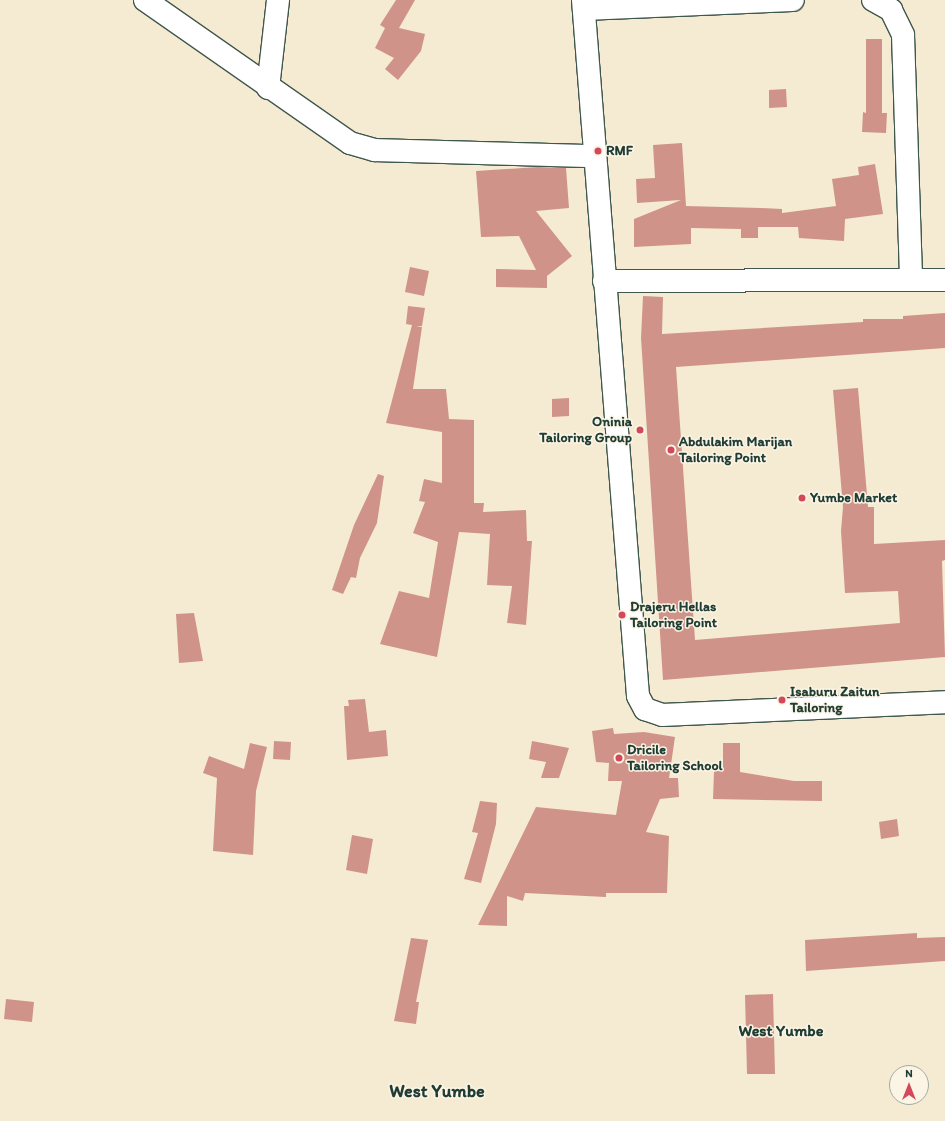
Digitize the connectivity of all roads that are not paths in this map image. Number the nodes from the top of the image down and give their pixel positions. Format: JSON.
{"nodes":[{"id":1,"x":144,"y":0,"type":"edge"},
{"id":2,"x":278,"y":0,"type":"edge"},
{"id":3,"x":793,"y":0,"type":"edge"},
{"id":4,"x":873,"y":0,"type":"edge"},
{"id":5,"x":584,"y":4,"type":"edge"},
{"id":6,"x":268,"y":88,"type":"junction"},
{"id":7,"x":593,"y":156,"type":"junction"},
{"id":8,"x":911,"y":279,"type":"junction"},
{"id":9,"x":945,"y":280,"type":"edge"},
{"id":10,"x":604,"y":281,"type":"junction"},
{"id":11,"x":945,"y":702,"type":"edge"}],
"edges":[{"from":1,"to":6,"type":"street"},
{"from":2,"to":6,"type":"street"},
{"from":3,"to":5,"type":"street"},
{"from":4,"to":8,"type":"street"},
{"from":5,"to":7,"type":"street"},
{"from":6,"to":7,"type":"street"},
{"from":7,"to":10,"type":"street"},
{"from":8,"to":9,"type":"street"},
{"from":8,"to":10,"type":"street"},
{"from":10,"to":11,"type":"street"}]}
